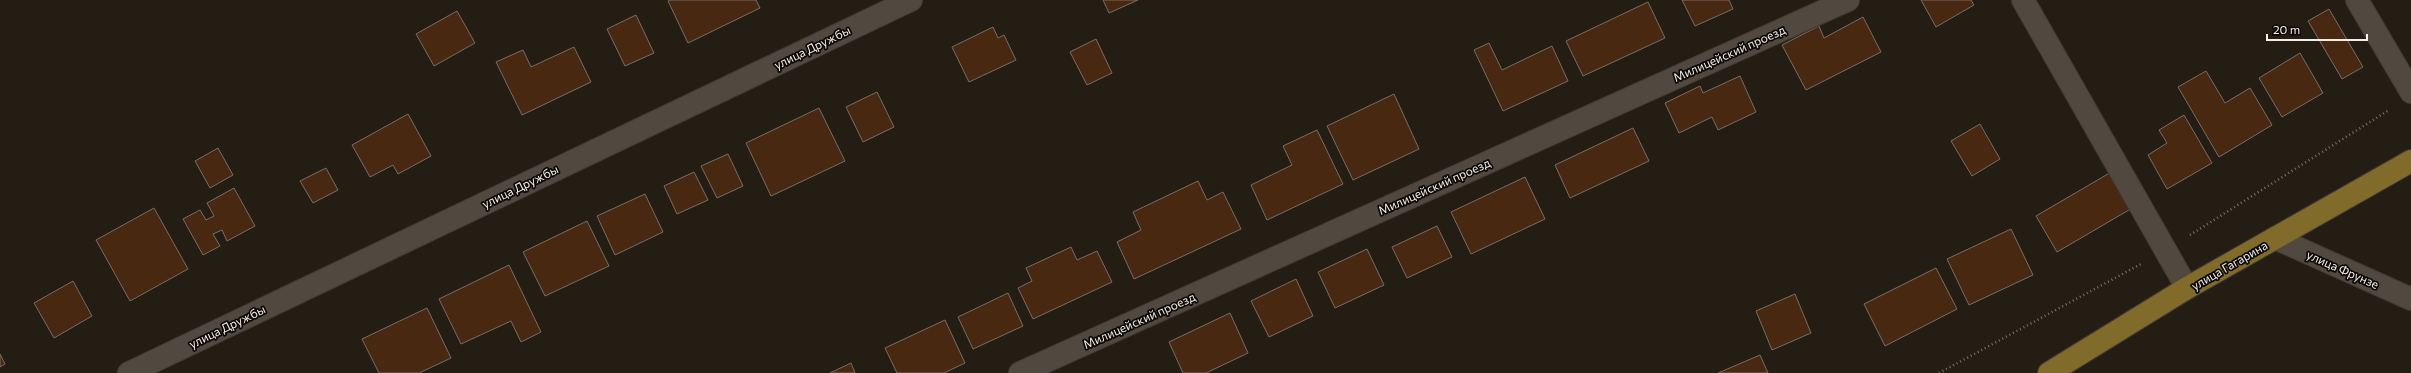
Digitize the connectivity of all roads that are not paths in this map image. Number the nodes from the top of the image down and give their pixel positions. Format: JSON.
{"nodes":[{"id":1,"x":911,"y":0,"type":"edge"},
{"id":2,"x":1848,"y":0,"type":"edge"},
{"id":3,"x":2023,"y":0,"type":"edge"},
{"id":4,"x":2357,"y":0,"type":"edge"},
{"id":5,"x":2411,"y":92,"type":"edge"},
{"id":6,"x":2411,"y":161,"type":"edge"},
{"id":7,"x":2275,"y":238,"type":"junction"},
{"id":8,"x":2187,"y":288,"type":"junction"},
{"id":9,"x":2411,"y":299,"type":"edge"},
{"id":10,"x":129,"y":373,"type":"edge"},
{"id":11,"x":1020,"y":373,"type":"edge"},
{"id":12,"x":2049,"y":373,"type":"edge"}],
"edges":[{"from":1,"to":10,"type":"street","name":"улица Дружбы"},
{"from":2,"to":11,"type":"street","name":"Милицейский проезд"},
{"from":3,"to":8,"type":"street"},
{"from":4,"to":5,"type":"street"},
{"from":6,"to":7,"type":"main road","name":"улица Гагарина"},
{"from":7,"to":8,"type":"main road","name":"улица Гагарина"},
{"from":7,"to":9,"type":"street","name":"улица Фрунзе"},
{"from":8,"to":12,"type":"main road","name":"улица Гагарина"}]}
